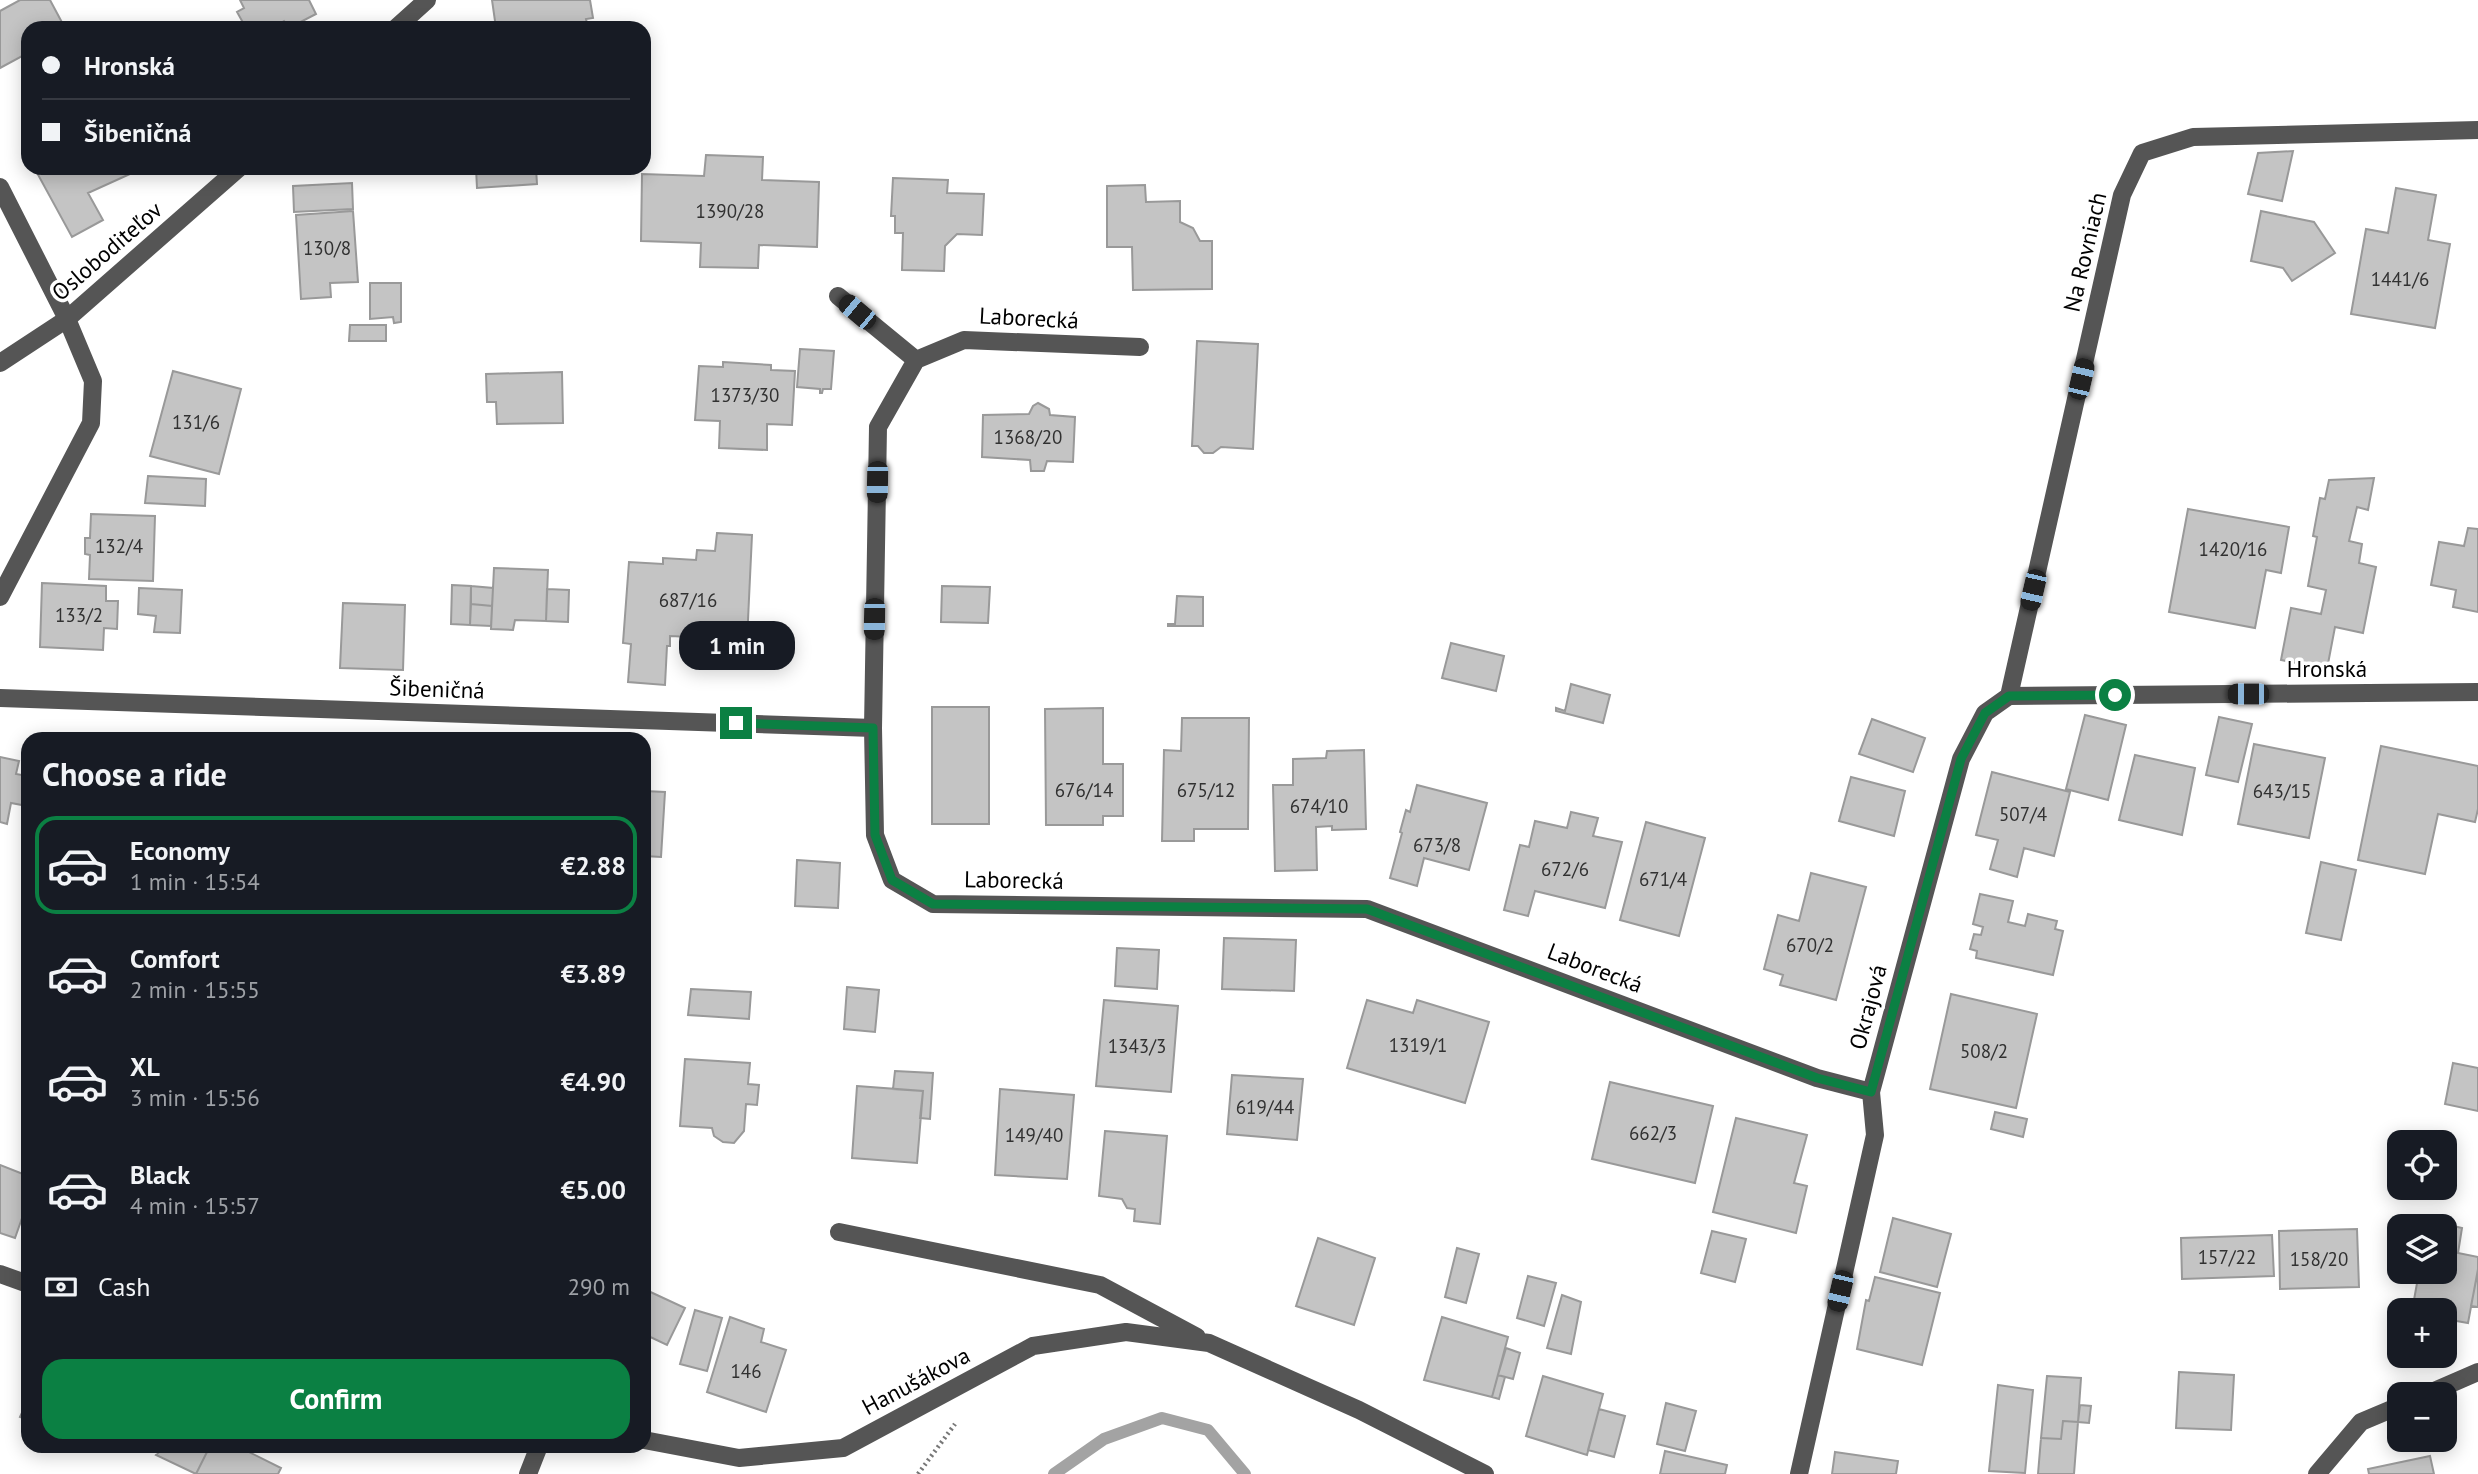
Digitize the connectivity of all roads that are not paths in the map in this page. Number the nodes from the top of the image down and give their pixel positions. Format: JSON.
{"nodes":[{"id":1,"x":427,"y":0,"type":"edge"},
{"id":2,"x":404,"y":21,"type":"edge"},
{"id":3,"x":2478,"y":130,"type":"edge"},
{"id":4,"x":231,"y":175,"type":"edge"},
{"id":5,"x":0,"y":187,"type":"edge"},
{"id":6,"x":838,"y":296,"type":"dead end"},
{"id":7,"x":67,"y":319,"type":"junction"},
{"id":8,"x":1140,"y":347,"type":"dead end"},
{"id":9,"x":916,"y":360,"type":"junction"},
{"id":10,"x":0,"y":363,"type":"edge"},
{"id":11,"x":0,"y":597,"type":"edge"},
{"id":12,"x":2478,"y":692,"type":"edge"},
{"id":13,"x":2009,"y":696,"type":"junction"},
{"id":14,"x":0,"y":698,"type":"edge"},
{"id":15,"x":873,"y":728,"type":"junction"},
{"id":16,"x":1871,"y":1092,"type":"junction"},
{"id":17,"x":839,"y":1232,"type":"dead end"},
{"id":18,"x":0,"y":1274,"type":"edge"},
{"id":19,"x":21,"y":1282,"type":"edge"},
{"id":20,"x":1209,"y":1343,"type":"junction"},
{"id":21,"x":2478,"y":1371,"type":"edge"},
{"id":22,"x":2454,"y":1382,"type":"edge"},
{"id":23,"x":2387,"y":1411,"type":"edge"},
{"id":24,"x":651,"y":1441,"type":"edge"},
{"id":25,"x":536,"y":1453,"type":"edge"},
{"id":26,"x":528,"y":1474,"type":"edge"},
{"id":27,"x":1485,"y":1474,"type":"edge"},
{"id":28,"x":1799,"y":1474,"type":"edge"},
{"id":29,"x":2317,"y":1474,"type":"edge"}],
"edges":[{"from":1,"to":2,"type":"street"},
{"from":3,"to":13,"type":"street","name":"Na Rovniach"},
{"from":4,"to":7,"type":"street","name":"Osloboditeľov"},
{"from":5,"to":7,"type":"street"},
{"from":6,"to":9,"type":"street"},
{"from":7,"to":10,"type":"street","name":"Osloboditeľov"},
{"from":7,"to":11,"type":"street"},
{"from":8,"to":9,"type":"street","name":"Laborecká"},
{"from":9,"to":15,"type":"street","name":"Laborecká"},
{"from":12,"to":13,"type":"street","name":"Hronská"},
{"from":13,"to":16,"type":"street","name":"Okrajová"},
{"from":14,"to":15,"type":"street","name":"Šibeničná"},
{"from":15,"to":16,"type":"street","name":"Laborecká"},
{"from":16,"to":28,"type":"street","name":"Okrajová"},
{"from":17,"to":20,"type":"street","name":"Hanušákova"},
{"from":18,"to":19,"type":"street"},
{"from":20,"to":24,"type":"street","name":"Hanušákova"},
{"from":20,"to":27,"type":"street","name":"Hanušákova"},
{"from":21,"to":22,"type":"street"},
{"from":23,"to":29,"type":"street"},
{"from":25,"to":26,"type":"street"}]}
